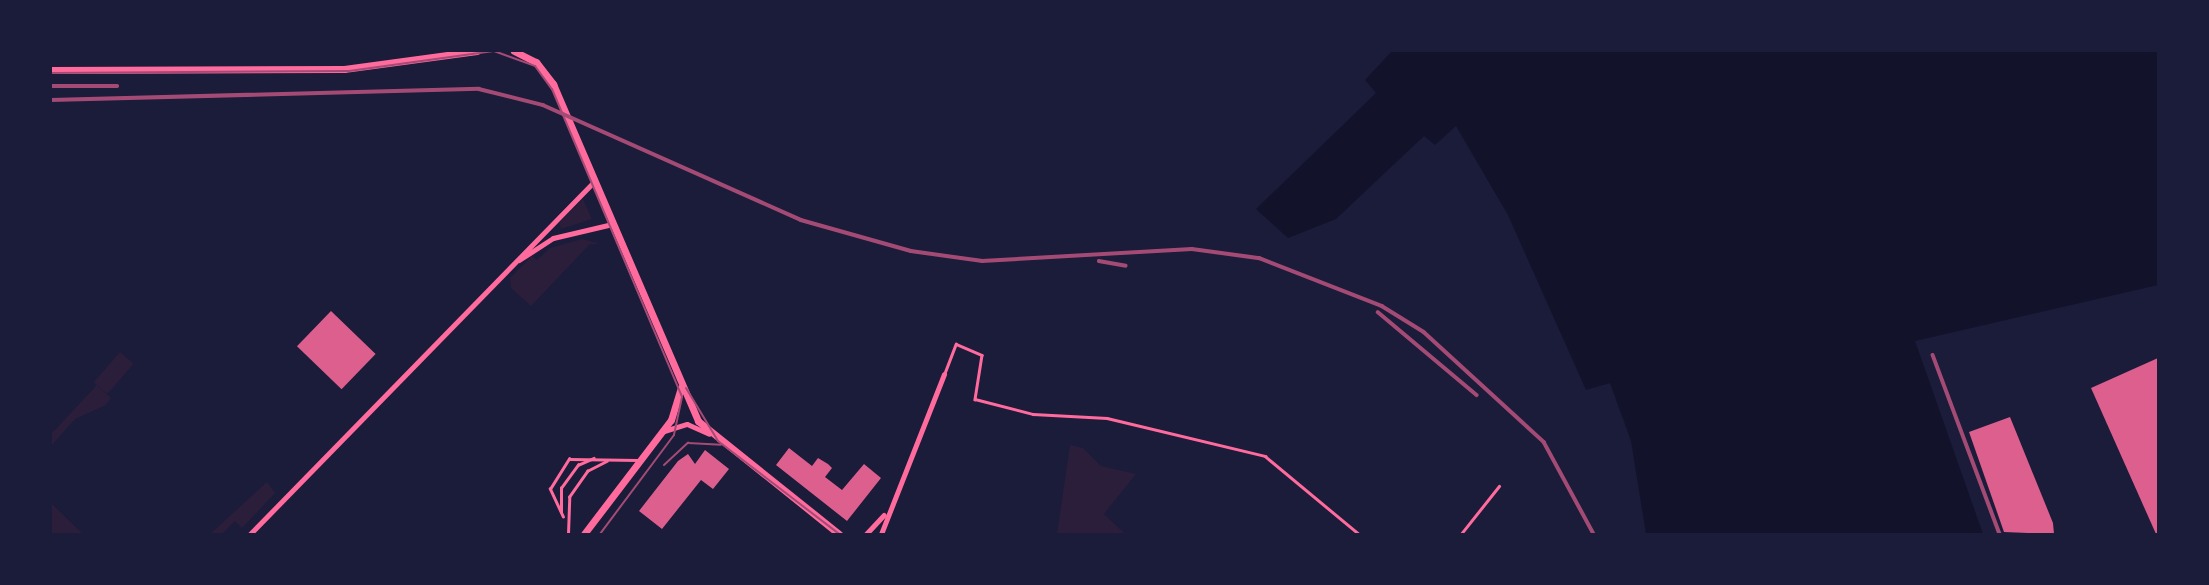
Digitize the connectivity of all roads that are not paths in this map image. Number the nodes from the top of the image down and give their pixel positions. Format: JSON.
{"nodes":[{"id":1,"x":477,"y":51,"type":"edge"},
{"id":2,"x":514,"y":51,"type":"edge"},
{"id":3,"x":51,"y":70,"type":"edge"},
{"id":4,"x":594,"y":181,"type":"junction"},
{"id":5,"x":612,"y":224,"type":"junction"},
{"id":6,"x":506,"y":271,"type":"junction"},
{"id":7,"x":944,"y":374,"type":"joint"},
{"id":8,"x":681,"y":383,"type":"junction"},
{"id":9,"x":660,"y":435,"type":"junction"},
{"id":10,"x":712,"y":436,"type":"junction"},
{"id":11,"x":643,"y":456,"type":"junction"},
{"id":12,"x":597,"y":458,"type":"junction"},
{"id":13,"x":610,"y":461,"type":"junction"},
{"id":14,"x":1499,"y":486,"type":"dead end"},
{"id":15,"x":888,"y":510,"type":"junction"},
{"id":16,"x":563,"y":517,"type":"junction"},
{"id":17,"x":568,"y":533,"type":"edge"},
{"id":18,"x":250,"y":534,"type":"edge"},
{"id":19,"x":584,"y":534,"type":"edge"},
{"id":20,"x":839,"y":534,"type":"edge"},
{"id":21,"x":866,"y":534,"type":"edge"},
{"id":22,"x":881,"y":534,"type":"edge"},
{"id":23,"x":1359,"y":534,"type":"edge"},
{"id":24,"x":1461,"y":534,"type":"edge"}],
"edges":[{"from":1,"to":3,"type":"street"},
{"from":2,"to":4,"type":"street"},
{"from":4,"to":5,"type":"street"},
{"from":4,"to":6,"type":"street"},
{"from":5,"to":6,"type":"street"},
{"from":5,"to":8,"type":"street"},
{"from":6,"to":18,"type":"street"},
{"from":7,"to":15,"type":"street"},
{"from":7,"to":23,"type":"lane"},
{"from":8,"to":9,"type":"street"},
{"from":8,"to":10,"type":"street"},
{"from":9,"to":10,"type":"street"},
{"from":9,"to":11,"type":"street"},
{"from":10,"to":20,"type":"street"},
{"from":11,"to":13,"type":"lane"},
{"from":11,"to":19,"type":"street"},
{"from":12,"to":13,"type":"lane"},
{"from":12,"to":16,"type":"lane"},
{"from":12,"to":16,"type":"lane"},
{"from":13,"to":17,"type":"lane"},
{"from":14,"to":24,"type":"lane"},
{"from":15,"to":21,"type":"street"},
{"from":15,"to":22,"type":"street"},
{"from":16,"to":17,"type":"lane"}]}
